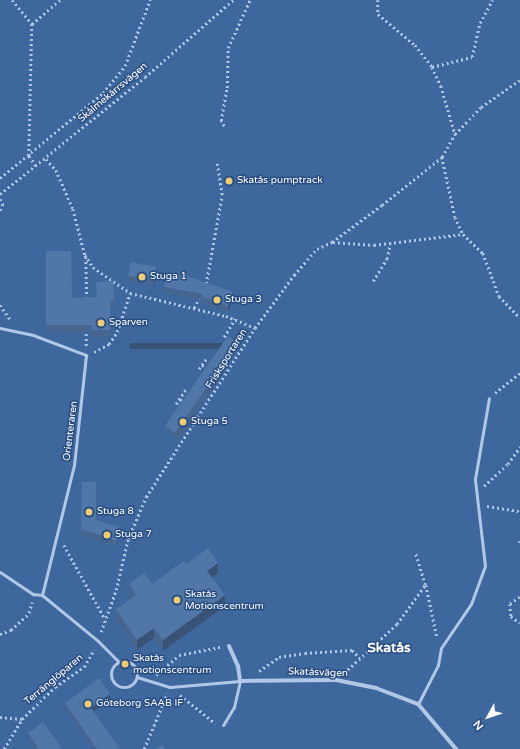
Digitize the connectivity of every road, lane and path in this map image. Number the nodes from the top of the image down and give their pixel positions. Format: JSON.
{"nodes":[{"id":1,"x":12,"y":0,"type":"edge"},
{"id":2,"x":60,"y":0,"type":"edge"},
{"id":3,"x":150,"y":0,"type":"edge"},
{"id":4,"x":233,"y":0,"type":"edge"},
{"id":5,"x":250,"y":0,"type":"edge"},
{"id":6,"x":378,"y":0,"type":"edge"},
{"id":7,"x":492,"y":0,"type":"edge"},
{"id":8,"x":32,"y":24,"type":"junction"},
{"id":9,"x":432,"y":67,"type":"junction"},
{"id":10,"x":520,"y":80,"type":"edge"},
{"id":11,"x":224,"y":126,"type":"dead end"},
{"id":12,"x":455,"y":134,"type":"junction"},
{"id":13,"x":29,"y":156,"type":"junction"},
{"id":14,"x":442,"y":157,"type":"junction"},
{"id":15,"x":46,"y":159,"type":"junction"},
{"id":16,"x":217,"y":162,"type":"dead end"},
{"id":17,"x":37,"y":167,"type":"junction"},
{"id":18,"x":0,"y":178,"type":"edge"},
{"id":19,"x":0,"y":194,"type":"edge"},
{"id":20,"x":0,"y":198,"type":"edge"},
{"id":21,"x":0,"y":210,"type":"edge"},
{"id":22,"x":463,"y":234,"type":"junction"},
{"id":23,"x":332,"y":242,"type":"junction"},
{"id":24,"x":390,"y":243,"type":"junction"},
{"id":25,"x":86,"y":256,"type":"junction"},
{"id":26,"x":373,"y":281,"type":"dead end"},
{"id":27,"x":130,"y":293,"type":"junction"},
{"id":28,"x":87,"y":304,"type":"edge"},
{"id":29,"x":0,"y":305,"type":"edge"},
{"id":30,"x":194,"y":308,"type":"junction"},
{"id":31,"x":520,"y":318,"type":"edge"},
{"id":32,"x":235,"y":319,"type":"junction"},
{"id":33,"x":86,"y":326,"type":"edge"},
{"id":34,"x":0,"y":328,"type":"edge"},
{"id":35,"x":255,"y":328,"type":"junction"},
{"id":36,"x":13,"y":330,"type":"junction"},
{"id":37,"x":224,"y":337,"type":"dead end"},
{"id":38,"x":86,"y":354,"type":"junction"},
{"id":39,"x":206,"y":359,"type":"dead end"},
{"id":40,"x":202,"y":365,"type":"junction"},
{"id":41,"x":199,"y":369,"type":"dead end"},
{"id":42,"x":213,"y":371,"type":"edge"},
{"id":43,"x":520,"y":373,"type":"edge"},
{"id":44,"x":219,"y":375,"type":"edge"},
{"id":45,"x":224,"y":378,"type":"junction"},
{"id":46,"x":185,"y":390,"type":"dead end"},
{"id":47,"x":489,"y":398,"type":"joint"},
{"id":48,"x":180,"y":399,"type":"junction"},
{"id":49,"x":176,"y":404,"type":"dead end"},
{"id":50,"x":191,"y":406,"type":"edge"},
{"id":51,"x":196,"y":409,"type":"edge"},
{"id":52,"x":202,"y":413,"type":"junction"},
{"id":53,"x":520,"y":446,"type":"edge"},
{"id":54,"x":477,"y":492,"type":"junction"},
{"id":55,"x":478,"y":504,"type":"junction"},
{"id":56,"x":520,"y":511,"type":"edge"},
{"id":57,"x":58,"y":534,"type":"junction"},
{"id":58,"x":415,"y":553,"type":"dead end"},
{"id":59,"x":0,"y":572,"type":"edge"},
{"id":60,"x":425,"y":585,"type":"junction"},
{"id":61,"x":33,"y":594,"type":"junction"},
{"id":62,"x":42,"y":595,"type":"junction"},
{"id":63,"x":520,"y":597,"type":"edge"},
{"id":64,"x":106,"y":620,"type":"junction"},
{"id":65,"x":520,"y":623,"type":"edge"},
{"id":66,"x":0,"y":634,"type":"edge"},
{"id":67,"x":98,"y":641,"type":"junction"},
{"id":68,"x":229,"y":646,"type":"joint"},
{"id":69,"x":441,"y":648,"type":"junction"},
{"id":70,"x":360,"y":658,"type":"junction"},
{"id":71,"x":119,"y":662,"type":"junction"},
{"id":72,"x":136,"y":677,"type":"junction"},
{"id":73,"x":336,"y":680,"type":"junction"},
{"id":74,"x":150,"y":681,"type":"junction"},
{"id":75,"x":240,"y":681,"type":"junction"},
{"id":76,"x":251,"y":681,"type":"junction"},
{"id":77,"x":170,"y":687,"type":"junction"},
{"id":78,"x":418,"y":704,"type":"junction"},
{"id":79,"x":0,"y":717,"type":"edge"},
{"id":80,"x":22,"y":719,"type":"junction"},
{"id":81,"x":217,"y":724,"type":"dead end"},
{"id":82,"x":223,"y":725,"type":"dead end"},
{"id":83,"x":4,"y":749,"type":"edge"},
{"id":84,"x":144,"y":749,"type":"edge"},
{"id":85,"x":456,"y":749,"type":"edge"}],
"edges":[{"from":1,"to":8,"type":"path"},
{"from":2,"to":8,"type":"path"},
{"from":3,"to":13,"type":"path"},
{"from":4,"to":15,"type":"path","name":"Skålmekärrsvägen"},
{"from":5,"to":11,"type":"path"},
{"from":6,"to":9,"type":"path"},
{"from":7,"to":9,"type":"path"},
{"from":8,"to":13,"type":"path"},
{"from":9,"to":12,"type":"path"},
{"from":10,"to":12,"type":"path"},
{"from":12,"to":14,"type":"path"},
{"from":13,"to":17,"type":"path"},
{"from":13,"to":18,"type":"path"},
{"from":14,"to":22,"type":"path"},
{"from":14,"to":23,"type":"path"},
{"from":15,"to":17,"type":"path","name":"Skålmekärrsvägen"},
{"from":15,"to":25,"type":"path","name":"Frisksportaren"},
{"from":16,"to":30,"type":"path"},
{"from":17,"to":19,"type":"path","name":"Skålmekärrsvägen"},
{"from":20,"to":21,"type":"path"},
{"from":22,"to":24,"type":"path"},
{"from":22,"to":31,"type":"path"},
{"from":23,"to":24,"type":"path"},
{"from":23,"to":35,"type":"path"},
{"from":24,"to":26,"type":"path"},
{"from":25,"to":27,"type":"path","name":"Frisksportaren"},
{"from":25,"to":28,"type":"path"},
{"from":27,"to":30,"type":"path","name":"Frisksportaren"},
{"from":27,"to":38,"type":"path"},
{"from":29,"to":36,"type":"path"},
{"from":30,"to":32,"type":"path","name":"Frisksportaren"},
{"from":32,"to":35,"type":"path","name":"Frisksportaren"},
{"from":32,"to":37,"type":"path"},
{"from":33,"to":38,"type":"path"},
{"from":34,"to":36,"type":"lane"},
{"from":35,"to":45,"type":"path","name":"Frisksportaren"},
{"from":36,"to":38,"type":"lane"},
{"from":38,"to":57,"type":"lane","name":"Orienteraren"},
{"from":39,"to":40,"type":"path"},
{"from":40,"to":41,"type":"path"},
{"from":40,"to":42,"type":"path"},
{"from":43,"to":47,"type":"path"},
{"from":44,"to":45,"type":"path"},
{"from":45,"to":52,"type":"path","name":"Frisksportaren"},
{"from":46,"to":48,"type":"path"},
{"from":47,"to":54,"type":"lane"},
{"from":48,"to":49,"type":"path"},
{"from":48,"to":50,"type":"path"},
{"from":51,"to":52,"type":"path"},
{"from":52,"to":64,"type":"path","name":"Frisksportaren"},
{"from":53,"to":54,"type":"path"},
{"from":54,"to":55,"type":"lane"},
{"from":55,"to":56,"type":"path"},
{"from":55,"to":69,"type":"lane"},
{"from":57,"to":62,"type":"lane","name":"Orienteraren"},
{"from":57,"to":64,"type":"path"},
{"from":58,"to":60,"type":"path"},
{"from":59,"to":61,"type":"lane"},
{"from":60,"to":69,"type":"path"},
{"from":60,"to":70,"type":"path"},
{"from":61,"to":62,"type":"lane"},
{"from":61,"to":66,"type":"path"},
{"from":62,"to":67,"type":"lane"},
{"from":63,"to":65,"type":"path"},
{"from":64,"to":67,"type":"path","name":"Frisksportaren"},
{"from":67,"to":71,"type":"lane"},
{"from":67,"to":80,"type":"path","name":"Terränglöparen"},
{"from":68,"to":74,"type":"path"},
{"from":68,"to":75,"type":"street"},
{"from":69,"to":78,"type":"lane"},
{"from":70,"to":73,"type":"path"},
{"from":70,"to":76,"type":"path"},
{"from":71,"to":72,"type":"lane"},
{"from":71,"to":72,"type":"lane"},
{"from":72,"to":74,"type":"lane"},
{"from":73,"to":76,"type":"street","name":"Skatåsvägen"},
{"from":73,"to":78,"type":"street","name":"Skatåsvägen"},
{"from":74,"to":77,"type":"lane"},
{"from":75,"to":76,"type":"street","name":"Skatåsvägen"},
{"from":75,"to":77,"type":"lane"},
{"from":75,"to":82,"type":"lane"},
{"from":77,"to":81,"type":"path"},
{"from":77,"to":84,"type":"path"},
{"from":78,"to":85,"type":"street","name":"Skatåsvägen"},
{"from":79,"to":80,"type":"path"},
{"from":80,"to":83,"type":"path","name":"Terränglöparen"}]}
